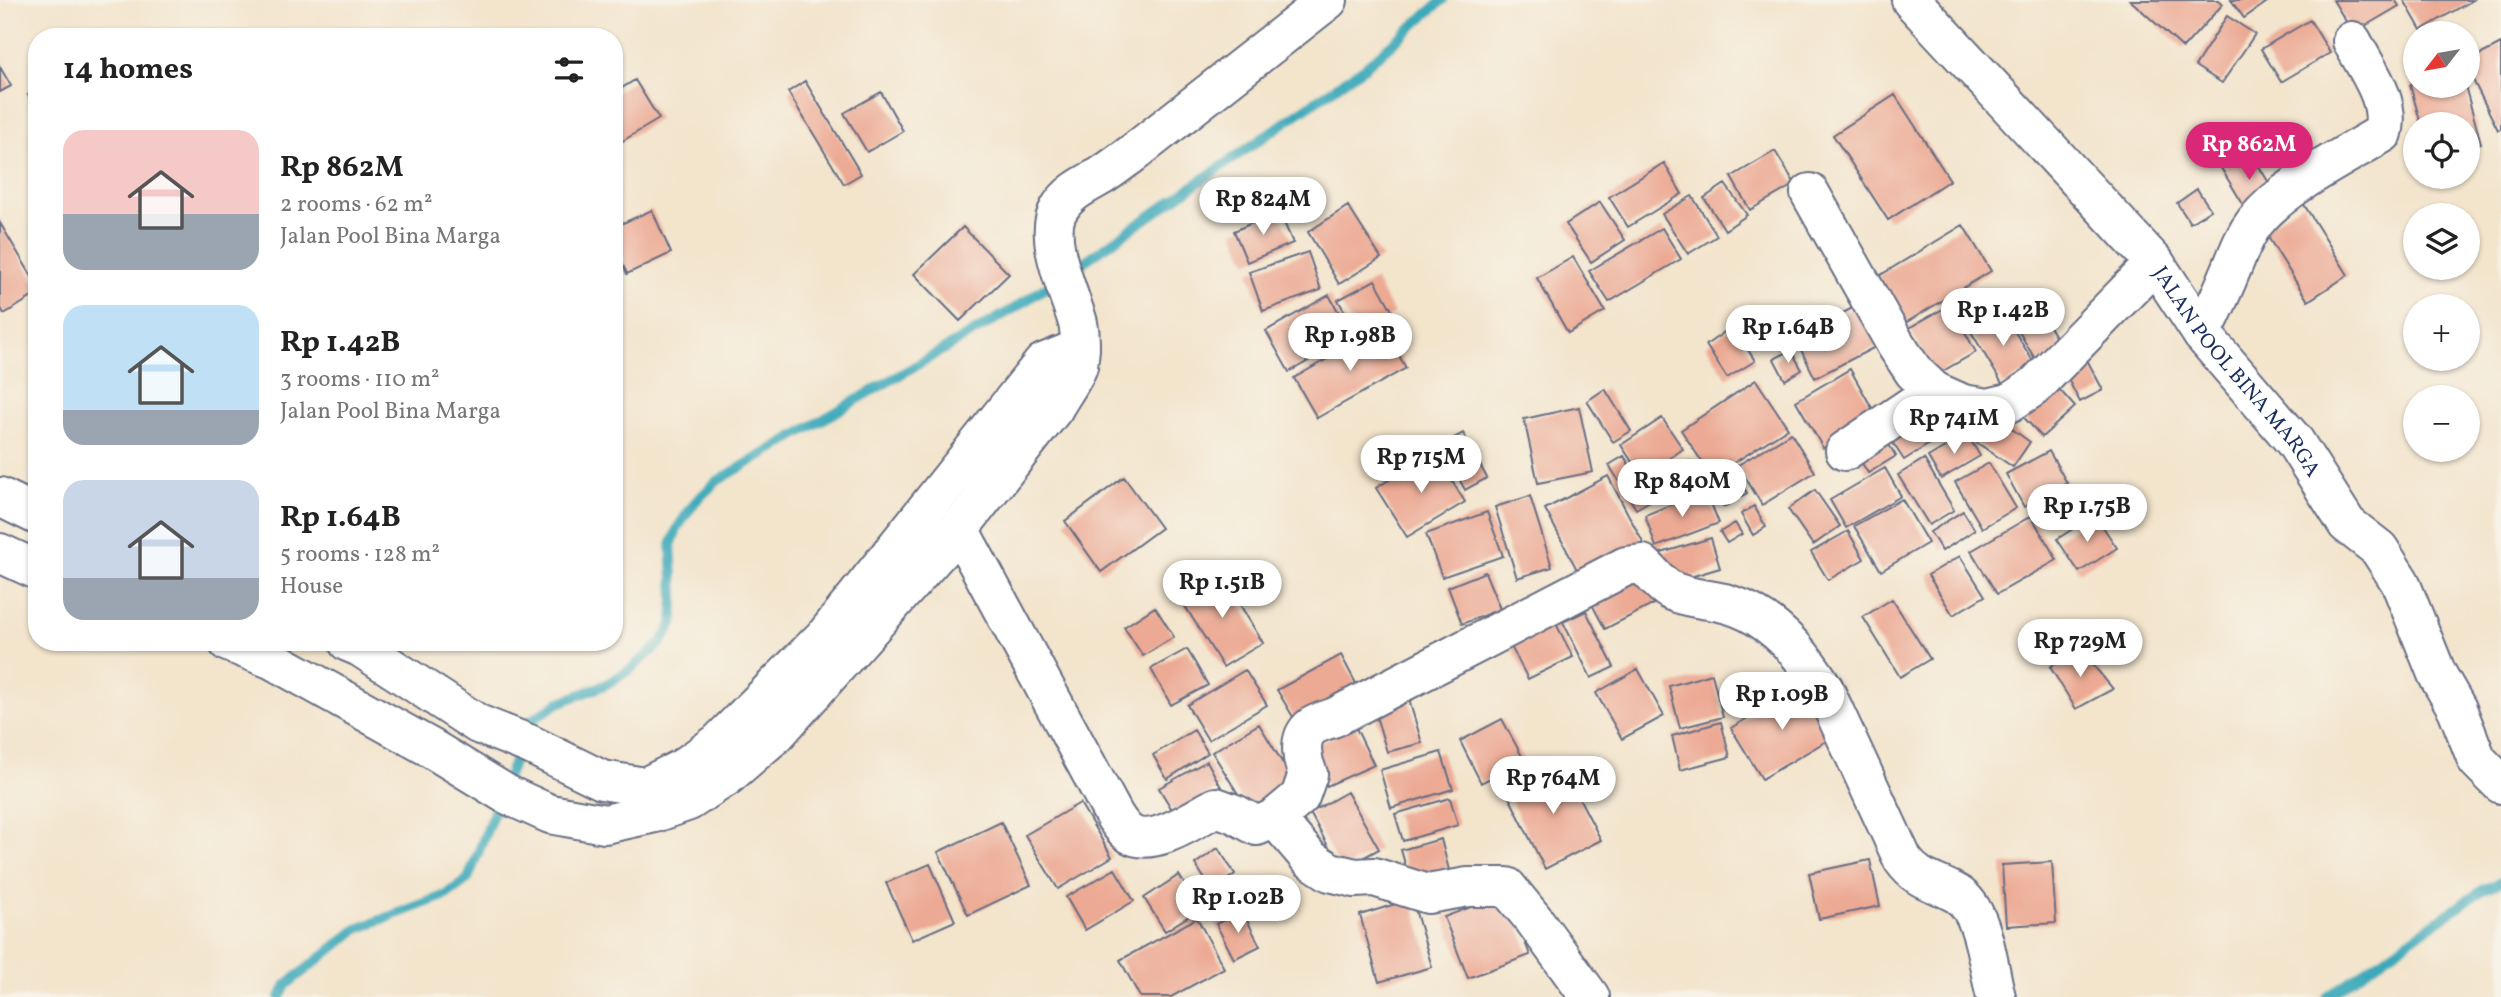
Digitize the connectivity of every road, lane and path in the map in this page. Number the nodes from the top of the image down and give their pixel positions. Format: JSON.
{"nodes":[{"id":1,"x":1328,"y":0,"type":"edge"},
{"id":2,"x":1911,"y":0,"type":"edge"},
{"id":3,"x":2352,"y":41,"type":"dead end"},
{"id":4,"x":1810,"y":192,"type":"dead end"},
{"id":5,"x":2155,"y":263,"type":"junction"},
{"id":6,"x":2202,"y":334,"type":"junction"},
{"id":7,"x":1080,"y":348,"type":"junction"},
{"id":8,"x":1934,"y":391,"type":"junction"},
{"id":9,"x":1845,"y":451,"type":"dead end"},
{"id":10,"x":0,"y":497,"type":"edge"},
{"id":11,"x":28,"y":511,"type":"edge"},
{"id":12,"x":960,"y":529,"type":"junction"},
{"id":13,"x":0,"y":553,"type":"edge"},
{"id":14,"x":28,"y":566,"type":"edge"},
{"id":15,"x":275,"y":651,"type":"edge"},
{"id":16,"x":365,"y":651,"type":"edge"},
{"id":17,"x":540,"y":750,"type":"junction"},
{"id":18,"x":2501,"y":784,"type":"edge"},
{"id":19,"x":521,"y":801,"type":"junction"},
{"id":20,"x":1275,"y":818,"type":"junction"},
{"id":21,"x":1590,"y":997,"type":"edge"},
{"id":22,"x":1996,"y":997,"type":"edge"}],
"edges":[{"from":1,"to":7,"type":"street"},
{"from":2,"to":5,"type":"street","name":"JALAN POOL BINA MARGA"},
{"from":3,"to":6,"type":"street"},
{"from":4,"to":8,"type":"street"},
{"from":5,"to":6,"type":"street","name":"JALAN POOL BINA MARGA"},
{"from":5,"to":8,"type":"street"},
{"from":6,"to":18,"type":"street","name":"JALAN POOL BINA MARGA"},
{"from":7,"to":12,"type":"street"},
{"from":7,"to":17,"type":"street"},
{"from":8,"to":9,"type":"street"},
{"from":10,"to":11,"type":"street"},
{"from":12,"to":19,"type":"street"},
{"from":12,"to":20,"type":"street"},
{"from":13,"to":14,"type":"street"},
{"from":15,"to":19,"type":"street"},
{"from":16,"to":17,"type":"street"},
{"from":17,"to":19,"type":"street"},
{"from":20,"to":21,"type":"street"},
{"from":20,"to":22,"type":"street"}]}
